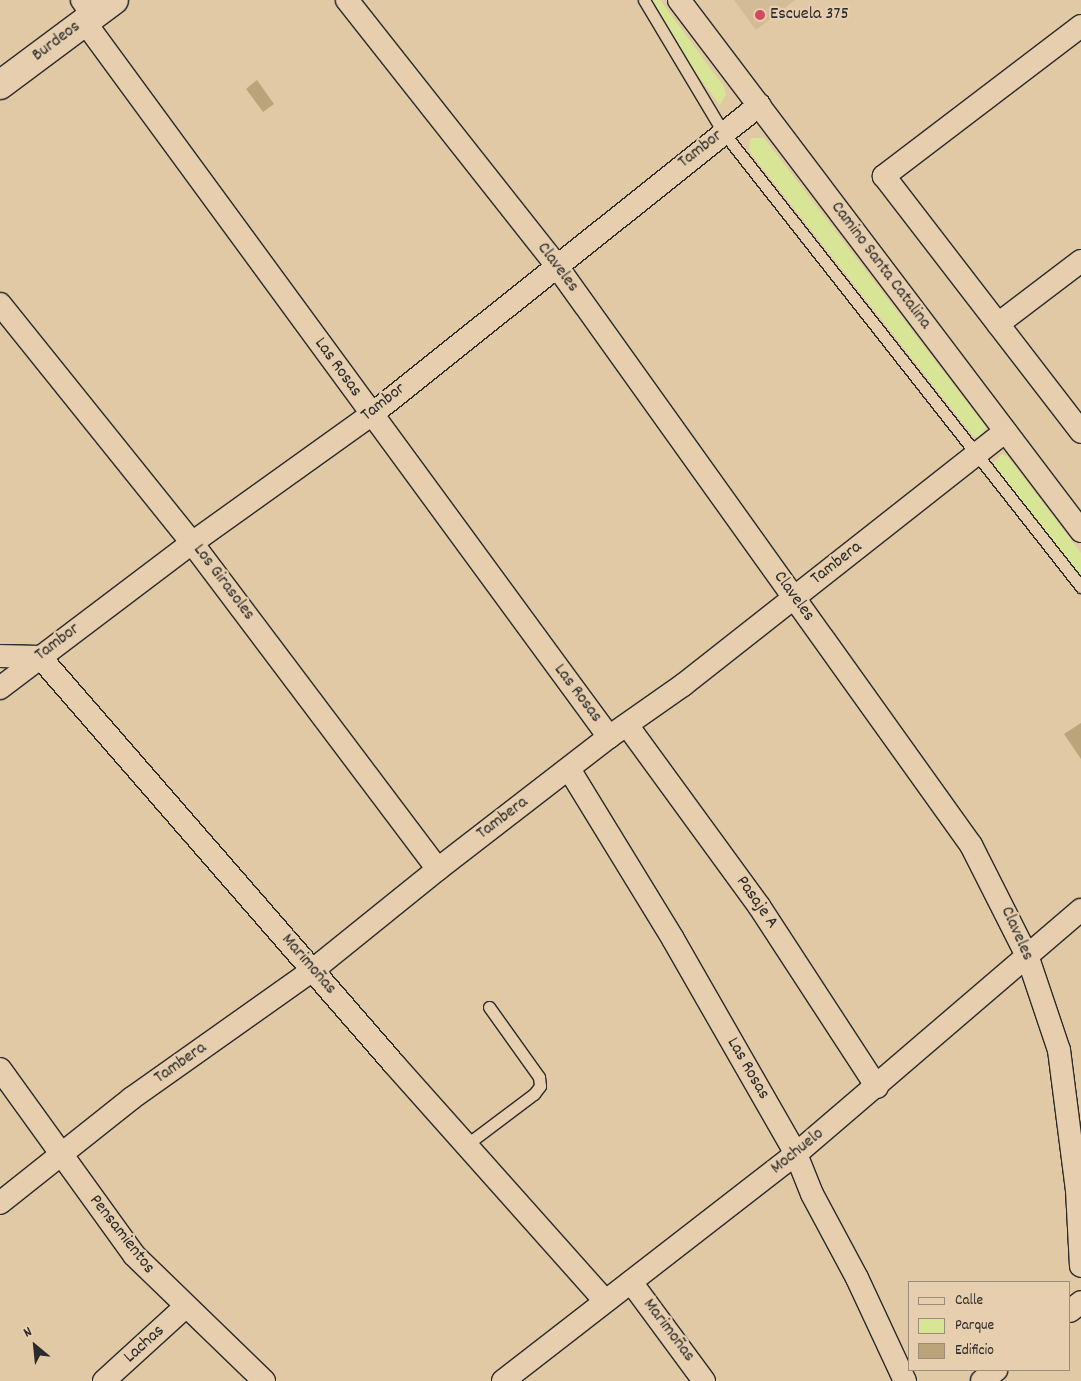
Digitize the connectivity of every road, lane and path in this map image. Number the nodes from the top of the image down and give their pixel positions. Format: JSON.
{"nodes":[{"id":1,"x":347,"y":0,"type":"edge"},
{"id":2,"x":644,"y":0,"type":"edge"},
{"id":3,"x":680,"y":0,"type":"edge"},
{"id":4,"x":93,"y":9,"type":"edge"},
{"id":5,"x":1081,"y":27,"type":"edge"},
{"id":6,"x":0,"y":85,"type":"edge"},
{"id":7,"x":760,"y":105,"type":"junction"},
{"id":8,"x":723,"y":132,"type":"junction"},
{"id":9,"x":1081,"y":262,"type":"edge"},
{"id":10,"x":556,"y":265,"type":"junction"},
{"id":11,"x":0,"y":304,"type":"edge"},
{"id":12,"x":998,"y":324,"type":"junction"},
{"id":13,"x":371,"y":415,"type":"junction"},
{"id":14,"x":1005,"y":432,"type":"junction"},
{"id":15,"x":1081,"y":432,"type":"edge"},
{"id":16,"x":977,"y":455,"type":"junction"},
{"id":17,"x":1081,"y":531,"type":"edge"},
{"id":18,"x":192,"y":542,"type":"junction"},
{"id":19,"x":1081,"y":587,"type":"edge"},
{"id":20,"x":794,"y":598,"type":"junction"},
{"id":21,"x":0,"y":656,"type":"edge"},
{"id":22,"x":40,"y":657,"type":"junction"},
{"id":23,"x":0,"y":688,"type":"edge"},
{"id":24,"x":618,"y":731,"type":"junction"},
{"id":25,"x":569,"y":769,"type":"junction"},
{"id":26,"x":438,"y":869,"type":"junction"},
{"id":27,"x":1081,"y":910,"type":"edge"},
{"id":28,"x":1028,"y":958,"type":"junction"},
{"id":29,"x":313,"y":970,"type":"junction"},
{"id":30,"x":489,"y":1007,"type":"dead end"},
{"id":31,"x":0,"y":1069,"type":"edge"},
{"id":32,"x":877,"y":1087,"type":"junction"},
{"id":33,"x":466,"y":1146,"type":"junction"},
{"id":34,"x":796,"y":1154,"type":"junction"},
{"id":35,"x":61,"y":1156,"type":"junction"},
{"id":36,"x":0,"y":1203,"type":"edge"},
{"id":37,"x":1081,"y":1266,"type":"edge"},
{"id":38,"x":631,"y":1282,"type":"junction"},
{"id":39,"x":605,"y":1301,"type":"junction"},
{"id":40,"x":1081,"y":1302,"type":"edge"},
{"id":41,"x":185,"y":1308,"type":"junction"},
{"id":42,"x":1071,"y":1310,"type":"edge"},
{"id":43,"x":995,"y":1371,"type":"edge"},
{"id":44,"x":104,"y":1381,"type":"edge"},
{"id":45,"x":264,"y":1381,"type":"edge"},
{"id":46,"x":503,"y":1381,"type":"edge"},
{"id":47,"x":704,"y":1381,"type":"edge"},
{"id":48,"x":905,"y":1381,"type":"edge"},
{"id":49,"x":982,"y":1381,"type":"edge"}],
"edges":[{"from":1,"to":10,"type":"street","name":"Claveles"},
{"from":2,"to":8,"type":"lane"},
{"from":3,"to":7,"type":"street","name":"Camino Santa Catalina"},
{"from":4,"to":6,"type":"street","name":"Burdeos"},
{"from":4,"to":13,"type":"street","name":"Las Rosas"},
{"from":5,"to":12,"type":"street"},
{"from":7,"to":8,"type":"street","name":"Tambor"},
{"from":7,"to":14,"type":"street","name":"Camino Santa Catalina"},
{"from":8,"to":10,"type":"street","name":"Tambor"},
{"from":8,"to":16,"type":"lane"},
{"from":9,"to":12,"type":"street"},
{"from":10,"to":13,"type":"street","name":"Tambor"},
{"from":10,"to":20,"type":"street","name":"Claveles"},
{"from":11,"to":18,"type":"street","name":"Los Girasoles"},
{"from":12,"to":15,"type":"street"},
{"from":13,"to":18,"type":"street","name":"Tambor"},
{"from":13,"to":24,"type":"street","name":"Las Rosas"},
{"from":14,"to":16,"type":"street","name":"Tambera"},
{"from":14,"to":17,"type":"street","name":"Camino Santa Catalina"},
{"from":16,"to":19,"type":"lane"},
{"from":16,"to":20,"type":"street","name":"Tambera"},
{"from":18,"to":22,"type":"street","name":"Tambor"},
{"from":18,"to":26,"type":"street","name":"Los Girasoles"},
{"from":20,"to":24,"type":"street","name":"Tambera"},
{"from":20,"to":28,"type":"street","name":"Claveles"},
{"from":21,"to":22,"type":"street"},
{"from":22,"to":23,"type":"street","name":"Tambor"},
{"from":22,"to":29,"type":"street","name":"Marimoñas"},
{"from":24,"to":25,"type":"street","name":"Tambera"},
{"from":24,"to":32,"type":"street","name":"Pasaje A"},
{"from":25,"to":26,"type":"street","name":"Tambera"},
{"from":25,"to":34,"type":"street","name":"Las Rosas"},
{"from":26,"to":29,"type":"street","name":"Tambera"},
{"from":27,"to":28,"type":"street","name":"Mochuelo"},
{"from":28,"to":32,"type":"street","name":"Mochuelo"},
{"from":28,"to":37,"type":"street","name":"Claveles"},
{"from":29,"to":33,"type":"street","name":"Marimoñas"},
{"from":29,"to":35,"type":"street","name":"Tambera"},
{"from":30,"to":33,"type":"lane"},
{"from":31,"to":35,"type":"street","name":"Pensamientos"},
{"from":32,"to":34,"type":"street","name":"Mochuelo"},
{"from":33,"to":39,"type":"street","name":"Marimoñas"},
{"from":34,"to":38,"type":"street","name":"Mochuelo"},
{"from":34,"to":48,"type":"street","name":"Las Rosas"},
{"from":35,"to":36,"type":"street","name":"Tambera"},
{"from":35,"to":41,"type":"street","name":"Pensamientos"},
{"from":38,"to":39,"type":"street","name":"Mochuelo"},
{"from":38,"to":47,"type":"street","name":"Marimoñas"},
{"from":39,"to":46,"type":"street","name":"Mochuelo"},
{"from":40,"to":42,"type":"street"},
{"from":41,"to":44,"type":"street","name":"Lachas"},
{"from":41,"to":45,"type":"street","name":"Pensamientos"},
{"from":43,"to":49,"type":"street"}]}
